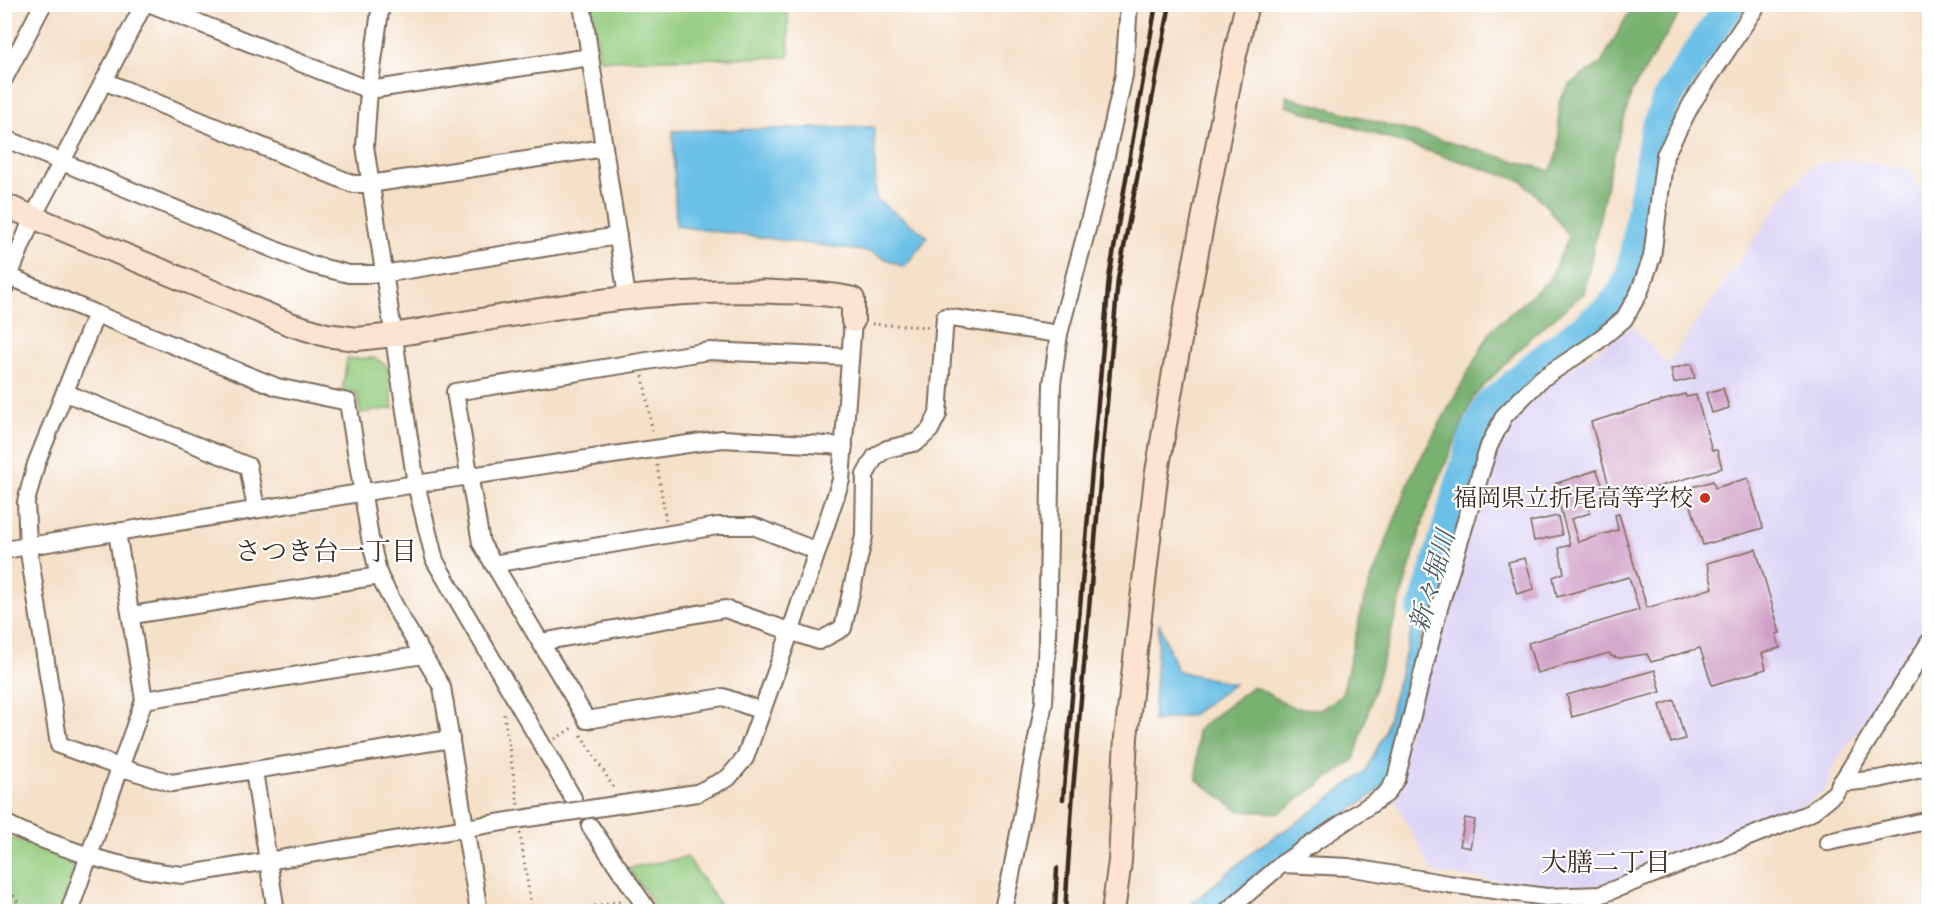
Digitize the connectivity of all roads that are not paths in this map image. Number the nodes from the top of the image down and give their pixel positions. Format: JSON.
{"nodes":[{"id":1,"x":43,"y":4,"type":"edge"},
{"id":2,"x":144,"y":4,"type":"edge"},
{"id":3,"x":151,"y":4,"type":"edge"},
{"id":4,"x":381,"y":4,"type":"edge"},
{"id":5,"x":582,"y":4,"type":"edge"},
{"id":6,"x":1129,"y":4,"type":"edge"},
{"id":7,"x":1247,"y":4,"type":"edge"},
{"id":8,"x":1758,"y":4,"type":"edge"},
{"id":9,"x":590,"y":57,"type":"junction"},
{"id":10,"x":4,"y":79,"type":"edge"},
{"id":11,"x":104,"y":81,"type":"junction"},
{"id":12,"x":369,"y":90,"type":"junction"},
{"id":13,"x":4,"y":138,"type":"edge"},
{"id":14,"x":604,"y":148,"type":"junction"},
{"id":15,"x":60,"y":163,"type":"junction"},
{"id":16,"x":370,"y":184,"type":"junction"},
{"id":17,"x":4,"y":205,"type":"edge"},
{"id":18,"x":33,"y":217,"type":"junction"},
{"id":19,"x":618,"y":236,"type":"junction"},
{"id":20,"x":383,"y":274,"type":"junction"},
{"id":21,"x":6,"y":280,"type":"edge"},
{"id":22,"x":627,"y":297,"type":"junction"},
{"id":23,"x":96,"y":314,"type":"junction"},
{"id":24,"x":858,"y":322,"type":"joint"},
{"id":25,"x":1059,"y":334,"type":"junction"},
{"id":26,"x":394,"y":335,"type":"junction"},
{"id":27,"x":850,"y":357,"type":"junction"},
{"id":28,"x":66,"y":393,"type":"junction"},
{"id":29,"x":844,"y":446,"type":"junction"},
{"id":30,"x":470,"y":476,"type":"junction"},
{"id":31,"x":416,"y":484,"type":"junction"},
{"id":32,"x":364,"y":493,"type":"junction"},
{"id":33,"x":256,"y":509,"type":"junction"},
{"id":34,"x":117,"y":532,"type":"junction"},
{"id":35,"x":28,"y":546,"type":"junction"},
{"id":36,"x":4,"y":550,"type":"edge"},
{"id":37,"x":817,"y":550,"type":"junction"},
{"id":38,"x":493,"y":564,"type":"junction"},
{"id":39,"x":380,"y":576,"type":"junction"},
{"id":40,"x":132,"y":615,"type":"junction"},
{"id":41,"x":791,"y":630,"type":"junction"},
{"id":42,"x":1929,"y":641,"type":"edge"},
{"id":43,"x":541,"y":642,"type":"junction"},
{"id":44,"x":423,"y":655,"type":"junction"},
{"id":45,"x":144,"y":700,"type":"junction"},
{"id":46,"x":762,"y":711,"type":"junction"},
{"id":47,"x":451,"y":739,"type":"junction"},
{"id":48,"x":1929,"y":767,"type":"edge"},
{"id":49,"x":122,"y":768,"type":"junction"},
{"id":50,"x":254,"y":771,"type":"junction"},
{"id":51,"x":1840,"y":783,"type":"junction"},
{"id":52,"x":573,"y":798,"type":"dead end"},
{"id":53,"x":1929,"y":820,"type":"edge"},
{"id":54,"x":4,"y":822,"type":"edge"},
{"id":55,"x":590,"y":826,"type":"dead end"},
{"id":56,"x":464,"y":828,"type":"junction"},
{"id":57,"x":1828,"y":842,"type":"dead end"},
{"id":58,"x":87,"y":856,"type":"junction"},
{"id":59,"x":268,"y":860,"type":"junction"},
{"id":60,"x":1282,"y":864,"type":"junction"},
{"id":61,"x":69,"y":912,"type":"edge"},
{"id":62,"x":276,"y":912,"type":"edge"},
{"id":63,"x":478,"y":912,"type":"edge"},
{"id":64,"x":649,"y":912,"type":"edge"},
{"id":65,"x":1002,"y":912,"type":"edge"},
{"id":66,"x":1113,"y":912,"type":"edge"},
{"id":67,"x":1226,"y":912,"type":"edge"}],
"edges":[{"from":1,"to":10,"type":"street"},
{"from":2,"to":11,"type":"street"},
{"from":3,"to":12,"type":"street"},
{"from":4,"to":12,"type":"street"},
{"from":5,"to":9,"type":"street"},
{"from":6,"to":25,"type":"street"},
{"from":7,"to":66,"type":"street"},
{"from":8,"to":60,"type":"street"},
{"from":9,"to":12,"type":"street"},
{"from":9,"to":14,"type":"street"},
{"from":11,"to":15,"type":"street"},
{"from":11,"to":16,"type":"street"},
{"from":12,"to":16,"type":"street"},
{"from":13,"to":15,"type":"street"},
{"from":14,"to":16,"type":"street"},
{"from":14,"to":19,"type":"street"},
{"from":15,"to":18,"type":"street"},
{"from":15,"to":20,"type":"street"},
{"from":16,"to":20,"type":"street"},
{"from":17,"to":18,"type":"street"},
{"from":18,"to":21,"type":"street"},
{"from":18,"to":26,"type":"street"},
{"from":19,"to":20,"type":"street"},
{"from":19,"to":22,"type":"street"},
{"from":20,"to":26,"type":"street"},
{"from":21,"to":23,"type":"street"},
{"from":22,"to":24,"type":"street"},
{"from":22,"to":26,"type":"street"},
{"from":23,"to":28,"type":"street"},
{"from":23,"to":32,"type":"street"},
{"from":24,"to":27,"type":"street"},
{"from":25,"to":41,"type":"street"},
{"from":25,"to":65,"type":"street"},
{"from":26,"to":31,"type":"street"},
{"from":27,"to":29,"type":"street"},
{"from":27,"to":30,"type":"street"},
{"from":28,"to":33,"type":"street"},
{"from":28,"to":35,"type":"street"},
{"from":29,"to":30,"type":"street"},
{"from":29,"to":37,"type":"street"},
{"from":30,"to":31,"type":"street"},
{"from":30,"to":38,"type":"street"},
{"from":31,"to":32,"type":"street"},
{"from":31,"to":52,"type":"street"},
{"from":32,"to":33,"type":"street"},
{"from":32,"to":39,"type":"street"},
{"from":33,"to":34,"type":"street"},
{"from":34,"to":35,"type":"street"},
{"from":34,"to":40,"type":"street"},
{"from":35,"to":36,"type":"street"},
{"from":35,"to":49,"type":"street"},
{"from":37,"to":38,"type":"street"},
{"from":37,"to":41,"type":"street"},
{"from":38,"to":43,"type":"street"},
{"from":39,"to":40,"type":"street"},
{"from":39,"to":44,"type":"street"},
{"from":40,"to":45,"type":"street"},
{"from":41,"to":43,"type":"street"},
{"from":41,"to":46,"type":"street"},
{"from":42,"to":51,"type":"street"},
{"from":43,"to":46,"type":"street"},
{"from":44,"to":45,"type":"street"},
{"from":44,"to":47,"type":"street"},
{"from":45,"to":49,"type":"street"},
{"from":46,"to":56,"type":"street","bridge":true},
{"from":47,"to":50,"type":"street"},
{"from":47,"to":56,"type":"street"},
{"from":48,"to":51,"type":"street"},
{"from":49,"to":50,"type":"street"},
{"from":49,"to":58,"type":"street"},
{"from":50,"to":59,"type":"street"},
{"from":51,"to":60,"type":"street"},
{"from":53,"to":57,"type":"street"},
{"from":54,"to":58,"type":"street"},
{"from":55,"to":64,"type":"street"},
{"from":56,"to":59,"type":"street"},
{"from":56,"to":63,"type":"street"},
{"from":58,"to":59,"type":"street"},
{"from":58,"to":61,"type":"street"},
{"from":59,"to":62,"type":"street"},
{"from":60,"to":67,"type":"street"}]}
